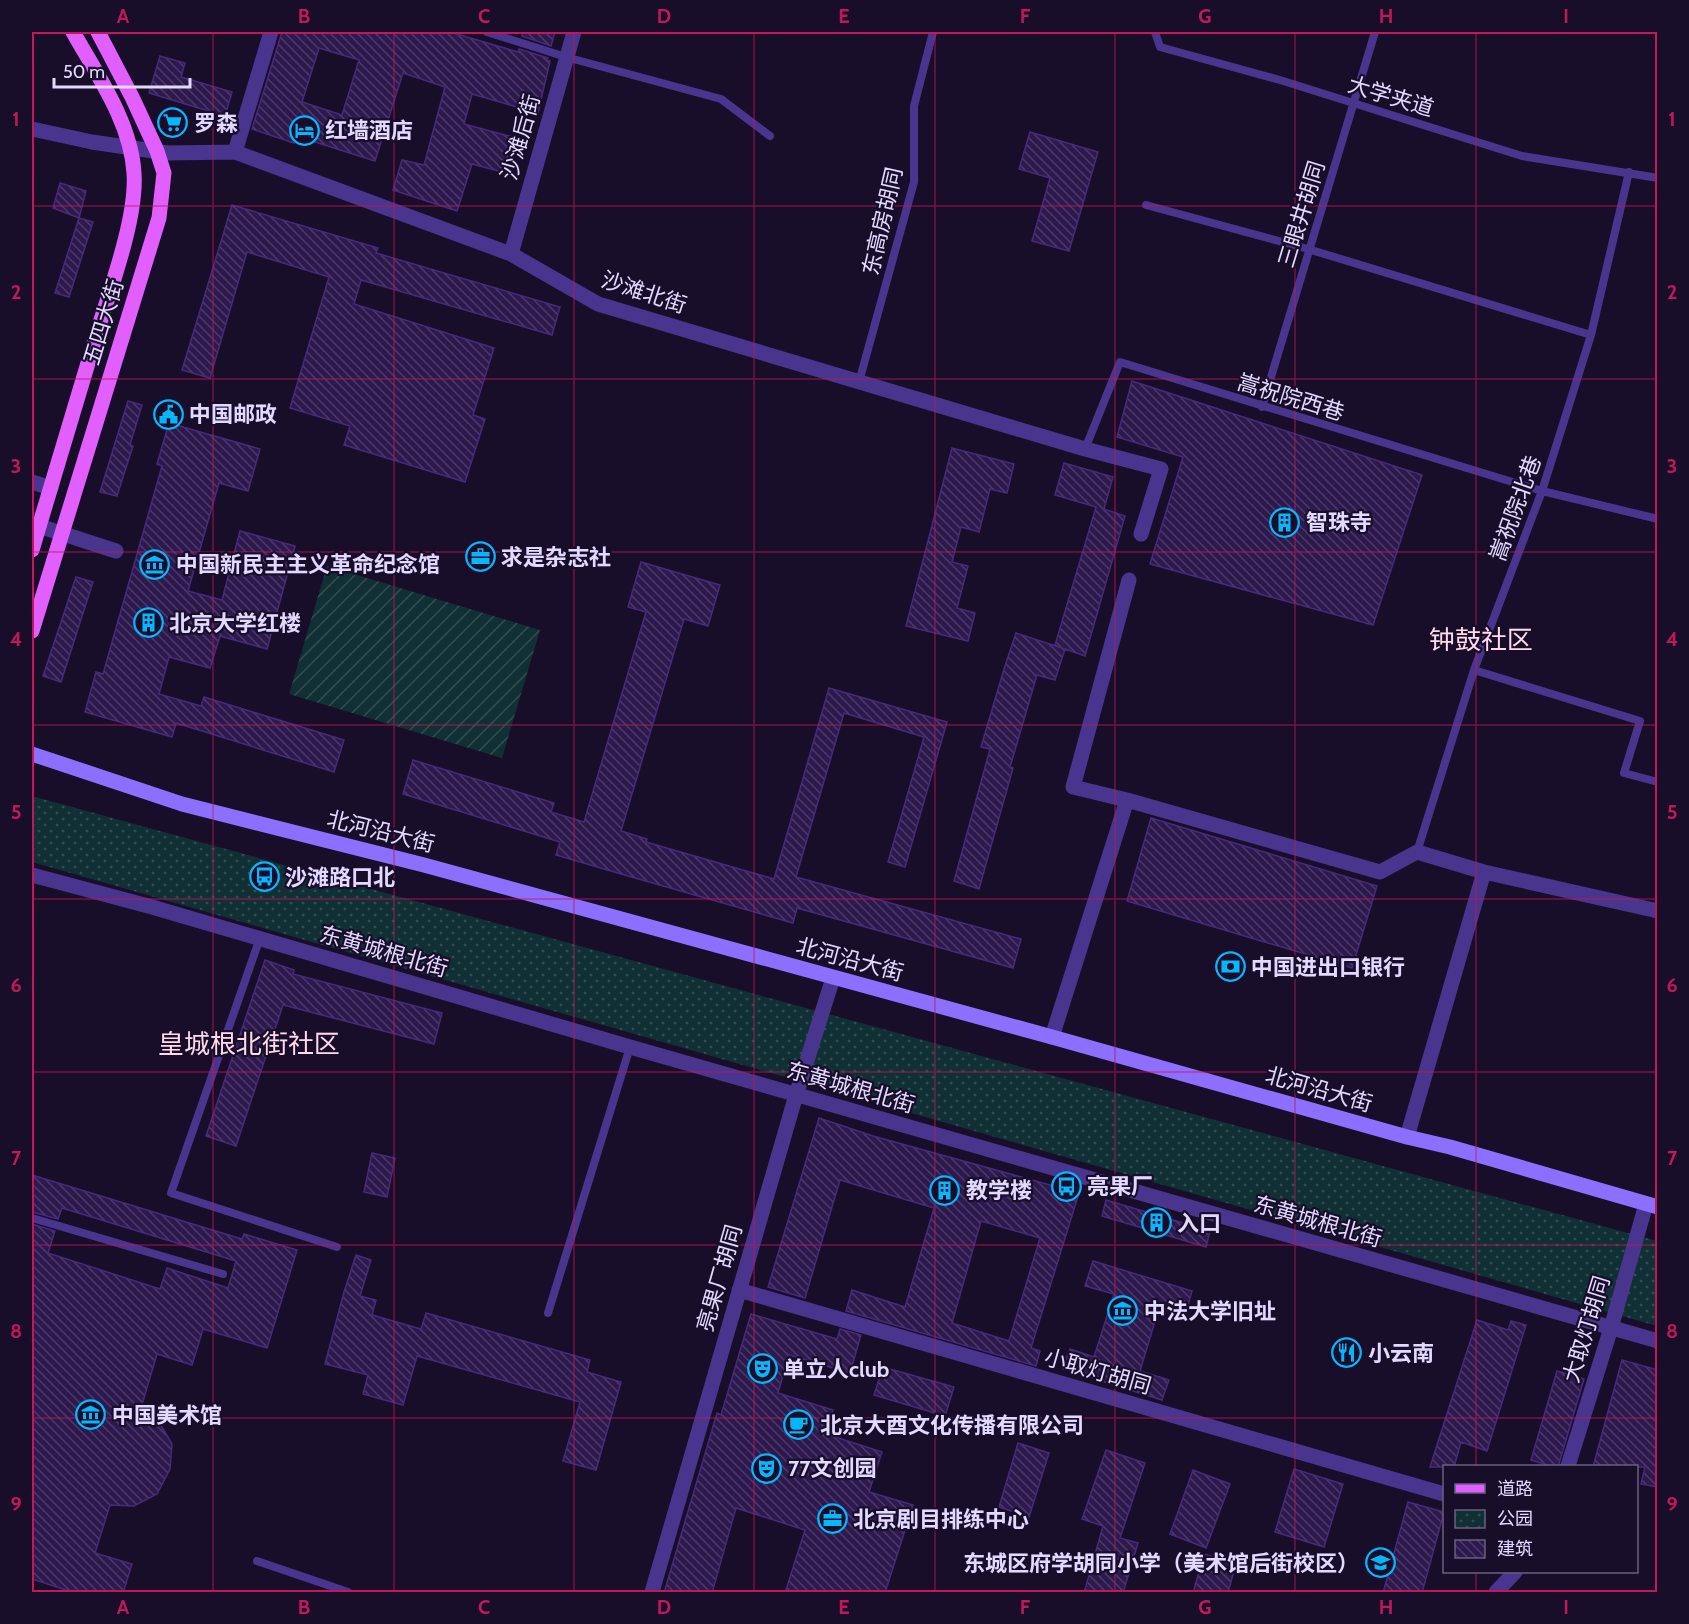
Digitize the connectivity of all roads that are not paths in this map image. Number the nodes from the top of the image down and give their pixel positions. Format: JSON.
{"nodes":[{"id":1,"x":73,"y":32,"type":"edge"},
{"id":2,"x":98,"y":32,"type":"edge"},
{"id":3,"x":271,"y":32,"type":"edge"},
{"id":4,"x":487,"y":32,"type":"edge"},
{"id":5,"x":574,"y":32,"type":"edge"},
{"id":6,"x":933,"y":32,"type":"edge"},
{"id":7,"x":1155,"y":32,"type":"edge"},
{"id":8,"x":1375,"y":32,"type":"edge"},
{"id":9,"x":566,"y":57,"type":"junction"},
{"id":10,"x":1354,"y":103,"type":"junction"},
{"id":11,"x":32,"y":129,"type":"edge"},
{"id":12,"x":770,"y":136,"type":"dead end"},
{"id":13,"x":130,"y":148,"type":"junction"},
{"id":14,"x":157,"y":152,"type":"junction"},
{"id":15,"x":235,"y":152,"type":"junction"},
{"id":16,"x":1629,"y":172,"type":"junction"},
{"id":17,"x":1658,"y":178,"type":"edge"},
{"id":18,"x":1146,"y":205,"type":"dead end"},
{"id":19,"x":1308,"y":249,"type":"junction"},
{"id":20,"x":511,"y":254,"type":"junction"},
{"id":21,"x":1591,"y":335,"type":"junction"},
{"id":22,"x":859,"y":381,"type":"junction"},
{"id":23,"x":1263,"y":407,"type":"junction"},
{"id":24,"x":1085,"y":449,"type":"junction"},
{"id":25,"x":32,"y":482,"type":"edge"},
{"id":26,"x":51,"y":488,"type":"junction"},
{"id":27,"x":1542,"y":491,"type":"junction"},
{"id":28,"x":1658,"y":519,"type":"edge"},
{"id":29,"x":39,"y":526,"type":"junction"},
{"id":30,"x":62,"y":534,"type":"junction"},
{"id":31,"x":1141,"y":534,"type":"dead end"},
{"id":32,"x":32,"y":550,"type":"edge"},
{"id":33,"x":116,"y":551,"type":"dead end"},
{"id":34,"x":1129,"y":580,"type":"dead end"},
{"id":35,"x":32,"y":631,"type":"edge"},
{"id":36,"x":1474,"y":670,"type":"junction"},
{"id":37,"x":32,"y":754,"type":"edge"},
{"id":38,"x":1658,"y":782,"type":"edge"},
{"id":39,"x":1127,"y":800,"type":"junction"},
{"id":40,"x":1418,"y":852,"type":"junction"},
{"id":41,"x":1484,"y":872,"type":"junction"},
{"id":42,"x":32,"y":875,"type":"edge"},
{"id":43,"x":1658,"y":911,"type":"edge"},
{"id":44,"x":260,"y":938,"type":"junction"},
{"id":45,"x":833,"y":978,"type":"junction"},
{"id":46,"x":1052,"y":1036,"type":"junction"},
{"id":47,"x":630,"y":1047,"type":"junction"},
{"id":48,"x":796,"y":1095,"type":"junction"},
{"id":49,"x":1407,"y":1137,"type":"junction"},
{"id":50,"x":1652,"y":1206,"type":"edge"},
{"id":51,"x":32,"y":1218,"type":"edge"},
{"id":52,"x":337,"y":1247,"type":"dead end"},
{"id":53,"x":223,"y":1274,"type":"dead end"},
{"id":54,"x":739,"y":1290,"type":"junction"},
{"id":55,"x":548,"y":1313,"type":"dead end"},
{"id":56,"x":1611,"y":1328,"type":"junction"},
{"id":57,"x":1658,"y":1341,"type":"edge"},
{"id":58,"x":1569,"y":1465,"type":"edge"},
{"id":59,"x":1443,"y":1494,"type":"edge"},
{"id":60,"x":257,"y":1561,"type":"dead end"},
{"id":61,"x":1501,"y":1573,"type":"edge"},
{"id":62,"x":1514,"y":1573,"type":"edge"},
{"id":63,"x":1497,"y":1591,"type":"edge"},
{"id":64,"x":348,"y":1593,"type":"edge"},
{"id":65,"x":652,"y":1593,"type":"edge"}],
"edges":[{"from":1,"to":13,"type":"main road","name":"五四大街"},
{"from":2,"to":14,"type":"main road","name":"五四大街"},
{"from":3,"to":15,"type":"street"},
{"from":4,"to":9,"type":"lane"},
{"from":5,"to":9,"type":"street","name":"沙滩后街"},
{"from":6,"to":22,"type":"lane","name":"东高房胡同"},
{"from":7,"to":10,"type":"lane","name":"大学夹道"},
{"from":8,"to":10,"type":"lane","name":"三眼井胡同"},
{"from":9,"to":12,"type":"lane"},
{"from":9,"to":20,"type":"street","name":"沙滩后街"},
{"from":10,"to":16,"type":"lane","name":"大学夹道"},
{"from":10,"to":19,"type":"lane","name":"三眼井胡同"},
{"from":11,"to":13,"type":"street","name":"沙滩北街"},
{"from":13,"to":14,"type":"street","name":"沙滩北街"},
{"from":13,"to":26,"type":"main road","name":"五四大街"},
{"from":14,"to":15,"type":"street","name":"沙滩北街"},
{"from":14,"to":30,"type":"main road","name":"五四大街"},
{"from":15,"to":20,"type":"street","name":"沙滩北街"},
{"from":16,"to":17,"type":"lane","name":"大学夹道"},
{"from":16,"to":21,"type":"lane","name":"嵩祝院北巷"},
{"from":18,"to":19,"type":"lane"},
{"from":19,"to":21,"type":"lane"},
{"from":19,"to":23,"type":"lane","name":"三眼井胡同"},
{"from":20,"to":22,"type":"street","name":"沙滩北街"},
{"from":21,"to":27,"type":"lane","name":"嵩祝院北巷"},
{"from":22,"to":24,"type":"street","name":"沙滩北街"},
{"from":23,"to":24,"type":"lane","name":"嵩祝院西巷"},
{"from":23,"to":27,"type":"lane","name":"嵩祝院西巷"},
{"from":24,"to":31,"type":"street","name":"沙滩北街"},
{"from":25,"to":26,"type":"street"},
{"from":26,"to":29,"type":"main road","name":"五四大街"},
{"from":27,"to":28,"type":"lane","name":"嵩祝院西巷"},
{"from":27,"to":36,"type":"lane","name":"嵩祝院北巷"},
{"from":29,"to":30,"type":"street"},
{"from":29,"to":32,"type":"main road","name":"五四大街"},
{"from":30,"to":33,"type":"street"},
{"from":30,"to":35,"type":"main road","name":"五四大街"},
{"from":34,"to":39,"type":"street"},
{"from":36,"to":38,"type":"lane"},
{"from":36,"to":40,"type":"lane","name":"嵩祝院北巷"},
{"from":37,"to":45,"type":"main road","name":"北河沿大街"},
{"from":39,"to":40,"type":"street"},
{"from":39,"to":46,"type":"street"},
{"from":40,"to":41,"type":"street"},
{"from":41,"to":43,"type":"street"},
{"from":41,"to":49,"type":"street"},
{"from":42,"to":44,"type":"street","name":"东黄城根北街"},
{"from":44,"to":47,"type":"street","name":"东黄城根北街"},
{"from":44,"to":52,"type":"lane"},
{"from":45,"to":46,"type":"main road","name":"北河沿大街"},
{"from":45,"to":48,"type":"street","name":"亮果厂胡同"},
{"from":46,"to":49,"type":"main road","name":"北河沿大街"},
{"from":47,"to":48,"type":"street","name":"东黄城根北街"},
{"from":47,"to":55,"type":"lane"},
{"from":48,"to":54,"type":"street","name":"亮果厂胡同"},
{"from":48,"to":56,"type":"street","name":"东黄城根北街"},
{"from":49,"to":50,"type":"main road","name":"北河沿大街"},
{"from":50,"to":56,"type":"street","name":"大取灯胡同"},
{"from":51,"to":53,"type":"lane"},
{"from":54,"to":59,"type":"street","name":"小取灯胡同"},
{"from":54,"to":65,"type":"street","name":"亮果厂胡同"},
{"from":56,"to":57,"type":"street","name":"东黄城根北街"},
{"from":56,"to":58,"type":"street","name":"大取灯胡同"},
{"from":60,"to":64,"type":"lane"},
{"from":61,"to":63,"type":"street"},
{"from":62,"to":63,"type":"street"}]}
